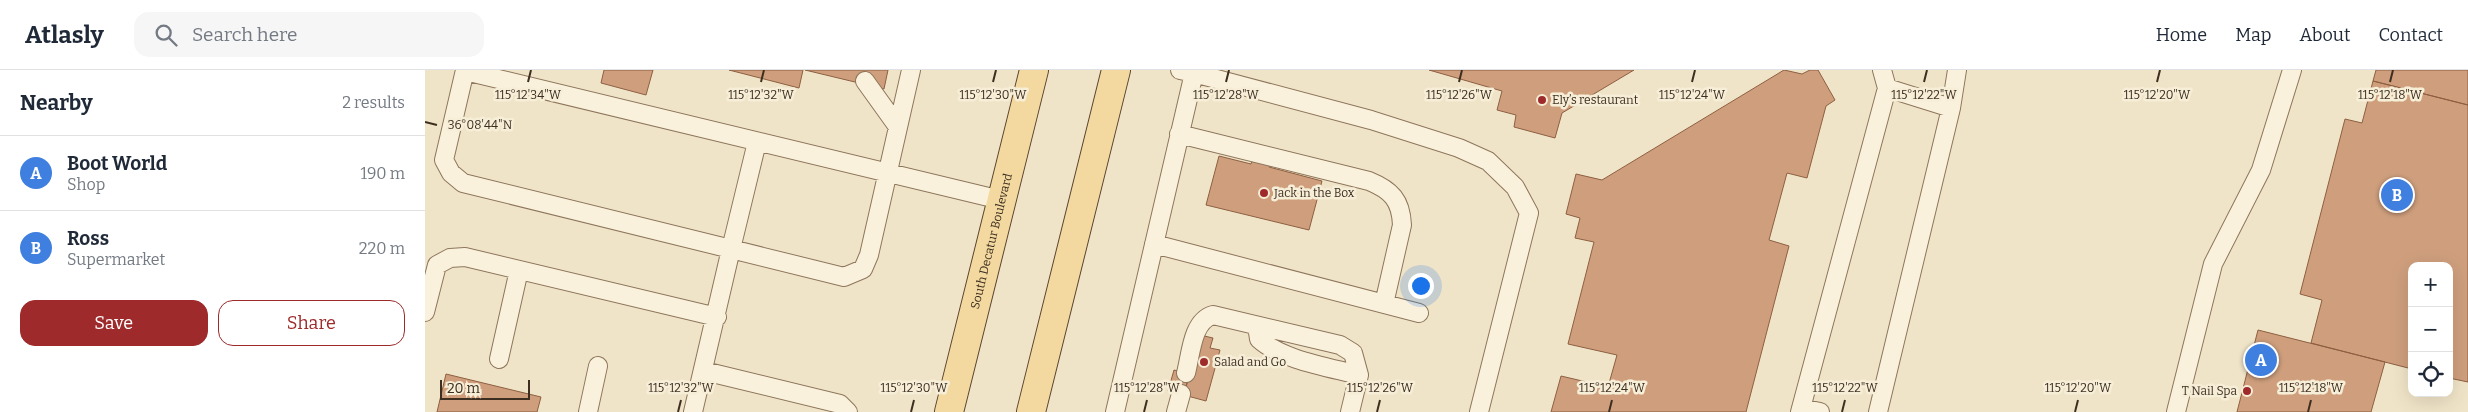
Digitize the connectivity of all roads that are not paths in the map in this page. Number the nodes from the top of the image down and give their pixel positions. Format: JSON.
{"nodes":[{"id":1,"x":465,"y":70,"type":"edge"},
{"id":2,"x":911,"y":70,"type":"edge"},
{"id":3,"x":1034,"y":70,"type":"edge"},
{"id":4,"x":1115,"y":70,"type":"edge"},
{"id":5,"x":1883,"y":70,"type":"edge"},
{"id":6,"x":1957,"y":70,"type":"edge"},
{"id":7,"x":2292,"y":70,"type":"edge"},
{"id":8,"x":1189,"y":71,"type":"edge"},
{"id":9,"x":865,"y":81,"type":"dead end"},
{"id":10,"x":1887,"y":88,"type":"junction"},
{"id":11,"x":1951,"y":108,"type":"junction"},
{"id":12,"x":898,"y":127,"type":"junction"},
{"id":13,"x":1179,"y":134,"type":"junction"},
{"id":14,"x":757,"y":142,"type":"junction"},
{"id":15,"x":887,"y":174,"type":"junction"},
{"id":16,"x":1001,"y":200,"type":"junction"},
{"id":17,"x":1154,"y":244,"type":"junction"},
{"id":18,"x":731,"y":249,"type":"junction"},
{"id":19,"x":519,"y":270,"type":"junction"},
{"id":20,"x":1384,"y":304,"type":"junction"},
{"id":21,"x":425,"y":312,"type":"edge"},
{"id":22,"x":1419,"y":313,"type":"dead end"},
{"id":23,"x":717,"y":317,"type":"junction"},
{"id":24,"x":1257,"y":326,"type":"junction"},
{"id":25,"x":499,"y":359,"type":"dead end"},
{"id":26,"x":599,"y":366,"type":"dead end"},
{"id":27,"x":704,"y":370,"type":"junction"},
{"id":28,"x":1186,"y":373,"type":"dead end"},
{"id":29,"x":1359,"y":375,"type":"junction"},
{"id":30,"x":1181,"y":394,"type":"dead end"},
{"id":31,"x":1800,"y":410,"type":"edge"},
{"id":32,"x":588,"y":412,"type":"edge"},
{"id":33,"x":693,"y":412,"type":"edge"},
{"id":34,"x":848,"y":412,"type":"edge"},
{"id":35,"x":949,"y":412,"type":"edge"},
{"id":36,"x":1031,"y":412,"type":"edge"},
{"id":37,"x":1115,"y":412,"type":"edge"},
{"id":38,"x":1176,"y":412,"type":"edge"},
{"id":39,"x":1350,"y":412,"type":"edge"},
{"id":40,"x":1479,"y":412,"type":"edge"},
{"id":41,"x":1820,"y":412,"type":"edge"},
{"id":42,"x":1878,"y":412,"type":"edge"},
{"id":43,"x":2176,"y":412,"type":"edge"}],
"edges":[{"from":1,"to":14,"type":"lane"},
{"from":1,"to":18,"type":"lane"},
{"from":2,"to":12,"type":"lane"},
{"from":3,"to":16,"type":"main road","name":"South Decatur Boulevard"},
{"from":4,"to":36,"type":"main road"},
{"from":5,"to":10,"type":"lane"},
{"from":6,"to":11,"type":"lane"},
{"from":7,"to":43,"type":"lane"},
{"from":8,"to":13,"type":"lane"},
{"from":8,"to":40,"type":"lane"},
{"from":9,"to":12,"type":"lane"},
{"from":10,"to":11,"type":"lane"},
{"from":10,"to":31,"type":"lane"},
{"from":11,"to":42,"type":"lane"},
{"from":12,"to":15,"type":"lane"},
{"from":13,"to":17,"type":"lane"},
{"from":13,"to":20,"type":"lane"},
{"from":14,"to":15,"type":"lane"},
{"from":14,"to":18,"type":"lane"},
{"from":15,"to":16,"type":"lane"},
{"from":15,"to":18,"type":"lane"},
{"from":16,"to":35,"type":"main road","name":"South Decatur Boulevard"},
{"from":17,"to":20,"type":"lane"},
{"from":17,"to":37,"type":"lane"},
{"from":18,"to":23,"type":"lane"},
{"from":19,"to":21,"type":"lane"},
{"from":19,"to":23,"type":"lane"},
{"from":19,"to":25,"type":"lane"},
{"from":20,"to":22,"type":"lane"},
{"from":23,"to":27,"type":"lane"},
{"from":24,"to":28,"type":"lane"},
{"from":24,"to":29,"type":"lane"},
{"from":24,"to":29,"type":"lane"},
{"from":26,"to":32,"type":"lane"},
{"from":27,"to":33,"type":"lane"},
{"from":27,"to":34,"type":"lane"},
{"from":29,"to":39,"type":"lane"},
{"from":30,"to":38,"type":"lane"},
{"from":31,"to":41,"type":"lane"}]}
